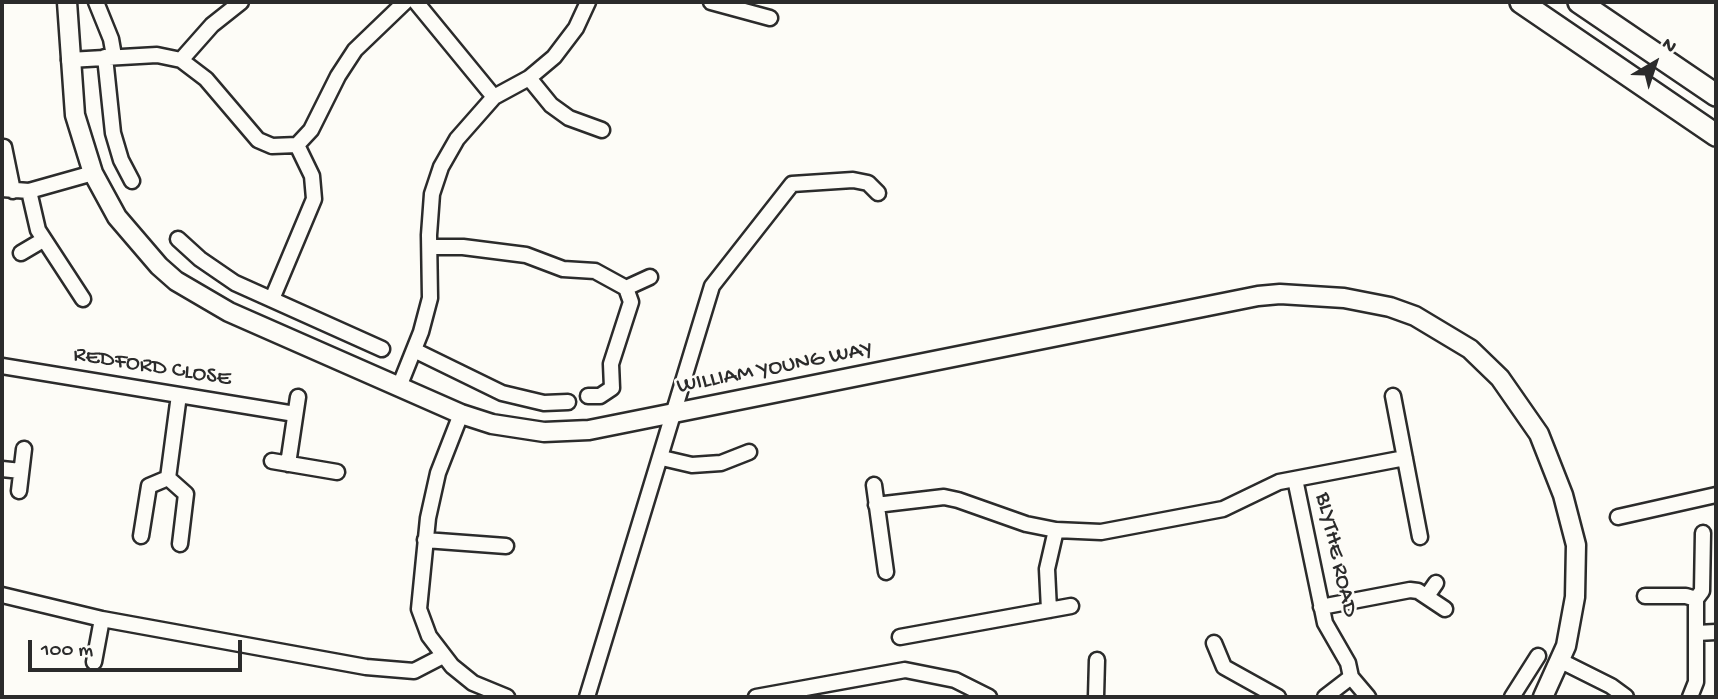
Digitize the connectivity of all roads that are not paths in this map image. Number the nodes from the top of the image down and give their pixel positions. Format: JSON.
{"nodes":[{"id":1,"x":66,"y":2,"type":"edge"},
{"id":2,"x":96,"y":2,"type":"edge"},
{"id":3,"x":241,"y":2,"type":"edge"},
{"id":4,"x":405,"y":2,"type":"edge"},
{"id":5,"x":415,"y":2,"type":"edge"},
{"id":6,"x":588,"y":2,"type":"edge"},
{"id":7,"x":711,"y":2,"type":"edge"},
{"id":8,"x":1521,"y":2,"type":"edge"},
{"id":9,"x":1579,"y":2,"type":"edge"},
{"id":10,"x":770,"y":18,"type":"dead end"},
{"id":11,"x":109,"y":57,"type":"junction"},
{"id":12,"x":69,"y":60,"type":"junction"},
{"id":13,"x":181,"y":60,"type":"junction"},
{"id":14,"x":529,"y":78,"type":"junction"},
{"id":15,"x":1716,"y":95,"type":"edge"},
{"id":16,"x":494,"y":97,"type":"junction"},
{"id":17,"x":602,"y":130,"type":"dead end"},
{"id":18,"x":1716,"y":135,"type":"edge"},
{"id":19,"x":298,"y":145,"type":"junction"},
{"id":20,"x":4,"y":147,"type":"dead end"},
{"id":21,"x":93,"y":173,"type":"junction"},
{"id":22,"x":132,"y":181,"type":"dead end"},
{"id":23,"x":7,"y":190,"type":"edge"},
{"id":24,"x":29,"y":191,"type":"junction"},
{"id":25,"x":878,"y":194,"type":"dead end"},
{"id":26,"x":178,"y":239,"type":"dead end"},
{"id":27,"x":43,"y":240,"type":"junction"},
{"id":28,"x":430,"y":247,"type":"junction"},
{"id":29,"x":21,"y":253,"type":"dead end"},
{"id":30,"x":650,"y":277,"type":"dead end"},
{"id":31,"x":626,"y":288,"type":"junction"},
{"id":32,"x":83,"y":299,"type":"dead end"},
{"id":33,"x":272,"y":299,"type":"junction"},
{"id":34,"x":382,"y":349,"type":"dead end"},
{"id":35,"x":414,"y":350,"type":"junction"},
{"id":36,"x":2,"y":366,"type":"edge"},
{"id":37,"x":399,"y":387,"type":"junction"},
{"id":38,"x":179,"y":395,"type":"junction"},
{"id":39,"x":588,"y":396,"type":"dead end"},
{"id":40,"x":1393,"y":396,"type":"dead end"},
{"id":41,"x":298,"y":397,"type":"dead end"},
{"id":42,"x":569,"y":402,"type":"dead end"},
{"id":43,"x":675,"y":413,"type":"junction"},
{"id":44,"x":295,"y":414,"type":"junction"},
{"id":45,"x":461,"y":414,"type":"junction"},
{"id":46,"x":24,"y":449,"type":"dead end"},
{"id":47,"x":749,"y":452,"type":"dead end"},
{"id":48,"x":662,"y":458,"type":"junction"},
{"id":49,"x":1405,"y":458,"type":"junction"},
{"id":50,"x":272,"y":461,"type":"dead end"},
{"id":51,"x":288,"y":464,"type":"junction"},
{"id":52,"x":2,"y":469,"type":"edge"},
{"id":53,"x":21,"y":471,"type":"junction"},
{"id":54,"x":337,"y":472,"type":"dead end"},
{"id":55,"x":168,"y":478,"type":"junction"},
{"id":56,"x":1295,"y":480,"type":"junction"},
{"id":57,"x":874,"y":485,"type":"dead end"},
{"id":58,"x":19,"y":491,"type":"dead end"},
{"id":59,"x":1716,"y":495,"type":"edge"},
{"id":60,"x":876,"y":505,"type":"junction"},
{"id":61,"x":1618,"y":517,"type":"dead end"},
{"id":62,"x":1056,"y":530,"type":"junction"},
{"id":63,"x":1703,"y":533,"type":"dead end"},
{"id":64,"x":141,"y":536,"type":"dead end"},
{"id":65,"x":1420,"y":537,"type":"dead end"},
{"id":66,"x":425,"y":540,"type":"junction"},
{"id":67,"x":180,"y":544,"type":"dead end"},
{"id":68,"x":506,"y":546,"type":"dead end"},
{"id":69,"x":886,"y":572,"type":"dead end"},
{"id":70,"x":1436,"y":583,"type":"dead end"},
{"id":71,"x":2,"y":595,"type":"edge"},
{"id":72,"x":1427,"y":596,"type":"junction"},
{"id":73,"x":1644,"y":596,"type":"dead end"},
{"id":74,"x":1696,"y":598,"type":"junction"},
{"id":75,"x":1071,"y":606,"type":"dead end"},
{"id":76,"x":1321,"y":607,"type":"junction"},
{"id":77,"x":1445,"y":609,"type":"dead end"},
{"id":78,"x":1049,"y":610,"type":"junction"},
{"id":79,"x":102,"y":619,"type":"junction"},
{"id":80,"x":1716,"y":632,"type":"edge"},
{"id":81,"x":1697,"y":633,"type":"junction"},
{"id":82,"x":900,"y":637,"type":"dead end"},
{"id":83,"x":1214,"y":643,"type":"dead end"},
{"id":84,"x":443,"y":656,"type":"junction"},
{"id":85,"x":1538,"y":656,"type":"dead end"},
{"id":86,"x":1097,"y":660,"type":"dead end"},
{"id":87,"x":1561,"y":661,"type":"junction"},
{"id":88,"x":94,"y":662,"type":"dead end"},
{"id":89,"x":1350,"y":677,"type":"junction"},
{"id":90,"x":507,"y":697,"type":"edge"},
{"id":91,"x":587,"y":697,"type":"edge"},
{"id":92,"x":756,"y":697,"type":"edge"},
{"id":93,"x":989,"y":697,"type":"edge"},
{"id":94,"x":1096,"y":697,"type":"edge"},
{"id":95,"x":1278,"y":697,"type":"edge"},
{"id":96,"x":1325,"y":697,"type":"edge"},
{"id":97,"x":1368,"y":697,"type":"edge"},
{"id":98,"x":1512,"y":697,"type":"edge"},
{"id":99,"x":1543,"y":697,"type":"edge"},
{"id":100,"x":1626,"y":697,"type":"edge"},
{"id":101,"x":1690,"y":697,"type":"edge"}],
"edges":[{"from":1,"to":12,"type":"main road","name":"WILLIAM YOUNG WAY"},
{"from":2,"to":11,"type":"street"},
{"from":3,"to":13,"type":"street"},
{"from":4,"to":19,"type":"street"},
{"from":5,"to":16,"type":"street"},
{"from":6,"to":14,"type":"street"},
{"from":7,"to":10,"type":"street"},
{"from":8,"to":18,"type":"highway"},
{"from":9,"to":15,"type":"highway"},
{"from":11,"to":12,"type":"street"},
{"from":11,"to":13,"type":"street"},
{"from":11,"to":22,"type":"street"},
{"from":12,"to":21,"type":"main road","name":"WILLIAM YOUNG WAY"},
{"from":13,"to":19,"type":"street"},
{"from":14,"to":16,"type":"street"},
{"from":14,"to":17,"type":"street"},
{"from":16,"to":28,"type":"street"},
{"from":19,"to":33,"type":"street"},
{"from":20,"to":23,"type":"street"},
{"from":21,"to":24,"type":"street"},
{"from":21,"to":37,"type":"main road","name":"WILLIAM YOUNG WAY"},
{"from":23,"to":24,"type":"street"},
{"from":24,"to":27,"type":"street"},
{"from":25,"to":43,"type":"street"},
{"from":26,"to":33,"type":"street"},
{"from":27,"to":29,"type":"street"},
{"from":27,"to":32,"type":"street"},
{"from":28,"to":31,"type":"street"},
{"from":28,"to":35,"type":"street"},
{"from":30,"to":31,"type":"street"},
{"from":31,"to":39,"type":"street"},
{"from":33,"to":34,"type":"street"},
{"from":35,"to":37,"type":"street"},
{"from":35,"to":42,"type":"street"},
{"from":36,"to":38,"type":"street","name":"REDFORD CLOSE"},
{"from":37,"to":45,"type":"main road","name":"WILLIAM YOUNG WAY"},
{"from":38,"to":44,"type":"street","name":"REDFORD CLOSE"},
{"from":38,"to":55,"type":"street"},
{"from":40,"to":49,"type":"street"},
{"from":41,"to":44,"type":"street"},
{"from":43,"to":45,"type":"main road","name":"WILLIAM YOUNG WAY"},
{"from":43,"to":48,"type":"street"},
{"from":43,"to":87,"type":"main road","name":"WILLIAM YOUNG WAY"},
{"from":44,"to":51,"type":"street"},
{"from":45,"to":66,"type":"street"},
{"from":46,"to":53,"type":"street"},
{"from":47,"to":48,"type":"street"},
{"from":48,"to":91,"type":"street"},
{"from":49,"to":56,"type":"street"},
{"from":49,"to":65,"type":"street"},
{"from":50,"to":51,"type":"street"},
{"from":51,"to":54,"type":"street"},
{"from":52,"to":53,"type":"street"},
{"from":53,"to":58,"type":"street"},
{"from":55,"to":64,"type":"street"},
{"from":55,"to":67,"type":"street"},
{"from":56,"to":62,"type":"street"},
{"from":56,"to":76,"type":"street","name":"BLYTHE ROAD"},
{"from":57,"to":60,"type":"street"},
{"from":59,"to":61,"type":"street"},
{"from":60,"to":62,"type":"street"},
{"from":60,"to":69,"type":"street"},
{"from":62,"to":78,"type":"street"},
{"from":63,"to":74,"type":"street"},
{"from":66,"to":68,"type":"street"},
{"from":66,"to":84,"type":"street"},
{"from":70,"to":72,"type":"street"},
{"from":71,"to":79,"type":"street"},
{"from":72,"to":76,"type":"street"},
{"from":72,"to":77,"type":"street"},
{"from":73,"to":74,"type":"street"},
{"from":74,"to":81,"type":"street"},
{"from":75,"to":78,"type":"street"},
{"from":76,"to":89,"type":"street","name":"BLYTHE ROAD"},
{"from":78,"to":82,"type":"street"},
{"from":79,"to":84,"type":"street"},
{"from":79,"to":88,"type":"street"},
{"from":80,"to":81,"type":"street"},
{"from":81,"to":101,"type":"street"},
{"from":83,"to":95,"type":"street"},
{"from":84,"to":90,"type":"street"},
{"from":85,"to":98,"type":"street"},
{"from":86,"to":94,"type":"street"},
{"from":87,"to":99,"type":"main road","name":"WILLIAM YOUNG WAY"},
{"from":87,"to":100,"type":"street"},
{"from":89,"to":96,"type":"street"},
{"from":89,"to":97,"type":"street","name":"BLYTHE ROAD"},
{"from":92,"to":93,"type":"street"}]}
